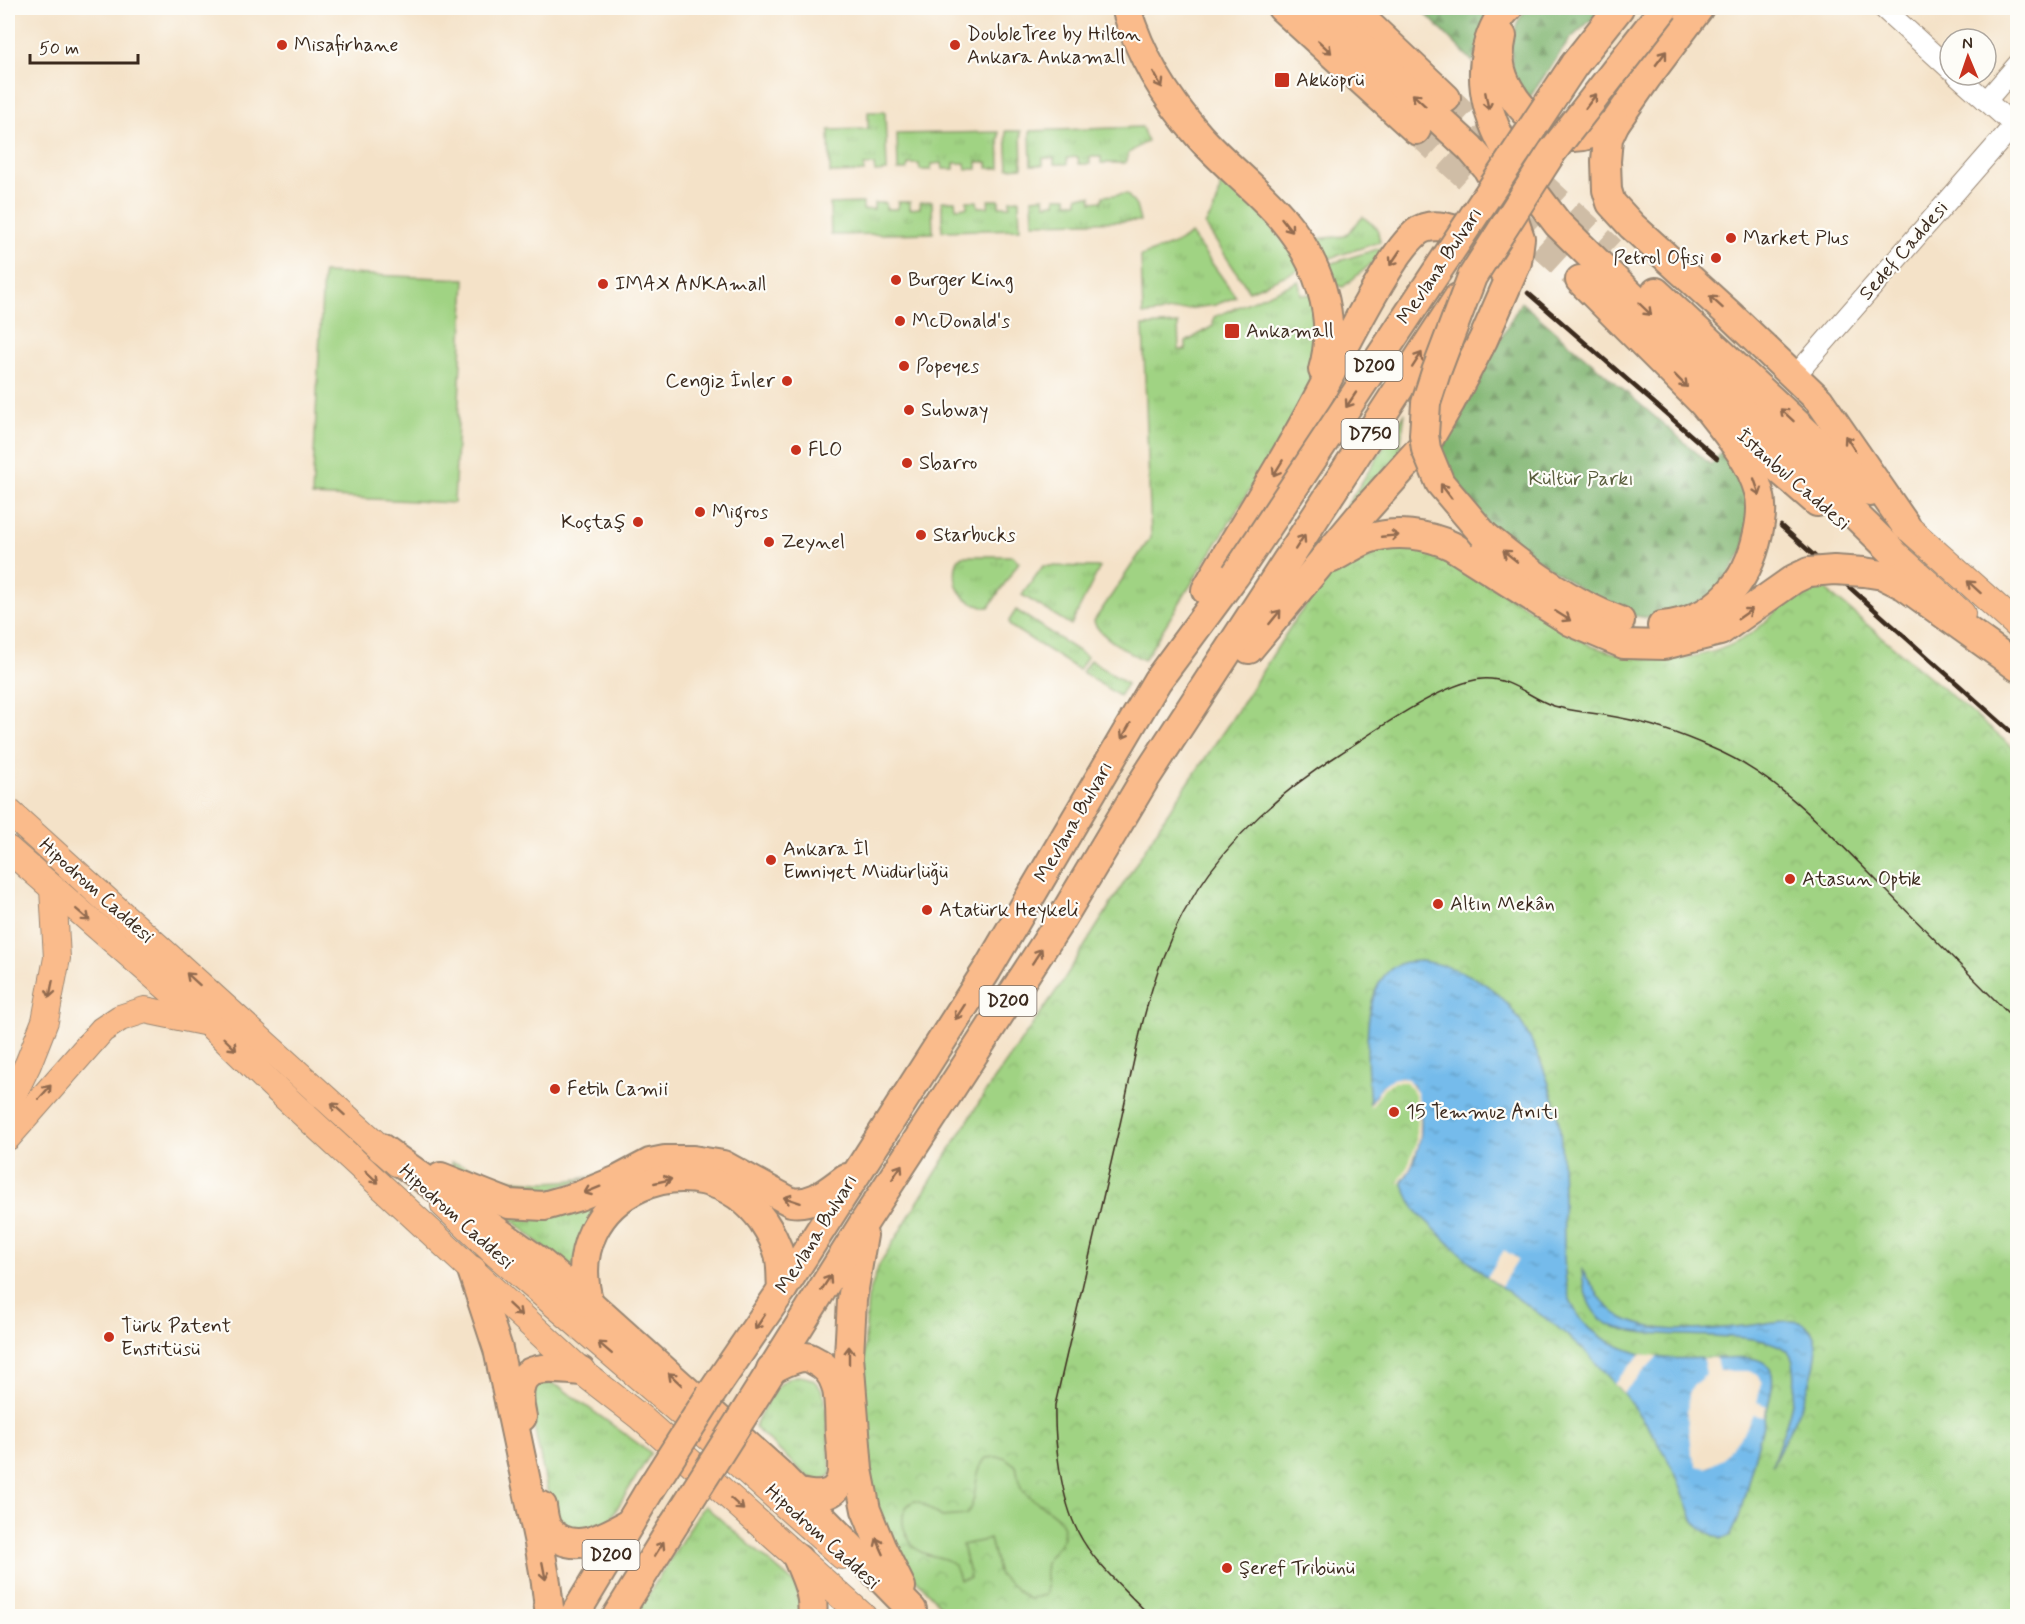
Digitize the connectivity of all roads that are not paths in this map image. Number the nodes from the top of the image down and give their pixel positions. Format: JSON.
{"nodes":[{"id":1,"x":1126,"y":8,"type":"edge"},
{"id":2,"x":1282,"y":8,"type":"edge"},
{"id":3,"x":1320,"y":8,"type":"edge"},
{"id":4,"x":1351,"y":8,"type":"edge"},
{"id":5,"x":1374,"y":8,"type":"edge"},
{"id":6,"x":1508,"y":8,"type":"edge"},
{"id":7,"x":1517,"y":8,"type":"edge"},
{"id":8,"x":1598,"y":8,"type":"edge"},
{"id":9,"x":1619,"y":8,"type":"edge"},
{"id":10,"x":1664,"y":8,"type":"edge"},
{"id":11,"x":1699,"y":8,"type":"edge"},
{"id":12,"x":1883,"y":8,"type":"edge"},
{"id":13,"x":1902,"y":15,"type":"edge"},
{"id":14,"x":1938,"y":56,"type":"edge"},
{"id":15,"x":2018,"y":64,"type":"edge"},
{"id":16,"x":1574,"y":65,"type":"junction"},
{"id":17,"x":1970,"y":87,"type":"edge"},
{"id":18,"x":1986,"y":101,"type":"junction"},
{"id":19,"x":1615,"y":123,"type":"junction"},
{"id":20,"x":2016,"y":127,"type":"edge"},
{"id":21,"x":1416,"y":130,"type":"tunnel mouth"},
{"id":22,"x":1611,"y":250,"type":"tunnel mouth"},
{"id":23,"x":1472,"y":277,"type":"junction"},
{"id":24,"x":1580,"y":280,"type":"tunnel mouth"},
{"id":25,"x":1497,"y":308,"type":"junction"},
{"id":26,"x":1794,"y":377,"type":"junction"},
{"id":27,"x":1703,"y":403,"type":"junction"},
{"id":28,"x":1307,"y":418,"type":"junction"},
{"id":29,"x":1899,"y":538,"type":"junction"},
{"id":30,"x":1317,"y":566,"type":"junction"},
{"id":31,"x":1268,"y":591,"type":"joint"},
{"id":32,"x":2018,"y":626,"type":"edge"},
{"id":33,"x":2018,"y":665,"type":"edge"},
{"id":34,"x":1157,"y":681,"type":"junction"},
{"id":35,"x":1146,"y":777,"type":"junction"},
{"id":36,"x":8,"y":811,"type":"edge"},
{"id":37,"x":8,"y":849,"type":"edge"},
{"id":38,"x":53,"y":889,"type":"junction"},
{"id":39,"x":209,"y":1023,"type":"junction"},
{"id":40,"x":8,"y":1105,"type":"edge"},
{"id":41,"x":8,"y":1137,"type":"edge"},
{"id":42,"x":381,"y":1148,"type":"junction"},
{"id":43,"x":859,"y":1167,"type":"junction"},
{"id":44,"x":865,"y":1221,"type":"junction"},
{"id":45,"x":472,"y":1270,"type":"junction"},
{"id":46,"x":782,"y":1290,"type":"junction"},
{"id":47,"x":589,"y":1303,"type":"junction"},
{"id":48,"x":771,"y":1369,"type":"junction"},
{"id":49,"x":581,"y":1371,"type":"junction"},
{"id":50,"x":795,"y":1492,"type":"junction"},
{"id":51,"x":630,"y":1523,"type":"junction"},
{"id":52,"x":798,"y":1559,"type":"junction"},
{"id":53,"x":619,"y":1614,"type":"edge"},
{"id":54,"x":913,"y":1614,"type":"edge"},
{"id":55,"x":550,"y":1617,"type":"edge"},
{"id":56,"x":574,"y":1617,"type":"edge"},
{"id":57,"x":812,"y":1617,"type":"edge"},
{"id":58,"x":863,"y":1617,"type":"edge"}],
"edges":[{"from":1,"to":28,"type":"highway","one_way":true},
{"from":2,"to":21,"type":"highway","one_way":true},
{"from":25,"to":3,"type":"highway","number":"D750","one_way":true},
{"from":4,"to":5,"type":"highway"},
{"from":6,"to":29,"type":"highway","one_way":true},
{"from":7,"to":19,"type":"highway"},
{"from":8,"to":16,"type":"highway"},
{"from":9,"to":16,"type":"highway","number":"D200"},
{"from":23,"to":10,"type":"highway","name":"Mevlana Bulvarı","one_way":true,"bridge":true},
{"from":19,"to":11,"type":"highway","one_way":true},
{"from":12,"to":13,"type":"street"},
{"from":13,"to":14,"type":"street"},
{"from":15,"to":18,"type":"street"},
{"from":16,"to":34,"type":"highway","name":"Mevlana Bulvarı","number":"D200","one_way":true,"bridge":true},
{"from":17,"to":18,"type":"street"},
{"from":18,"to":20,"type":"street"},
{"from":26,"to":19,"type":"highway","one_way":true},
{"from":20,"to":26,"type":"street","name":"Sedef Caddesi"},
{"from":29,"to":22,"type":"highway","name":"İstanbul Caddesi","one_way":true},
{"from":27,"to":23,"type":"highway","one_way":true,"bridge":true},
{"from":31,"to":23,"type":"highway","name":"Mevlana Bulvarı","number":"D750","one_way":true,"bridge":true},
{"from":24,"to":27,"type":"highway","name":"İstanbul Caddesi","one_way":true},
{"from":25,"to":28,"type":"highway","one_way":true},
{"from":25,"to":30,"type":"highway","number":"D750"},
{"from":29,"to":26,"type":"highway","one_way":true},
{"from":27,"to":29,"type":"highway","name":"İstanbul Caddesi"},
{"from":28,"to":34,"type":"highway","one_way":true},
{"from":32,"to":29,"type":"main road","name":"İstanbul Caddesi","one_way":true},
{"from":29,"to":33,"type":"main road","name":"İstanbul Caddesi"},
{"from":30,"to":33,"type":"highway","one_way":true,"bridge":true},
{"from":35,"to":30,"type":"highway","one_way":true},
{"from":31,"to":35,"type":"highway","name":"Mevlana Bulvarı","number":"D200"},
{"from":34,"to":43,"type":"highway","name":"Mevlana Bulvarı","number":"D200","one_way":true},
{"from":44,"to":35,"type":"highway","name":"Mevlana Bulvarı","number":"D200","one_way":true},
{"from":42,"to":36,"type":"main road","name":"Hipodrom Caddesi","one_way":true},
{"from":37,"to":38,"type":"main road","name":"Hipodrom Caddesi"},
{"from":38,"to":39,"type":"main road","name":"Hipodrom Caddesi","one_way":true},
{"from":38,"to":40,"type":"main road","one_way":true},
{"from":41,"to":39,"type":"main road","one_way":true},
{"from":39,"to":45,"type":"main road","name":"Hipodrom Caddesi","one_way":true},
{"from":43,"to":42,"type":"highway","one_way":true},
{"from":42,"to":47,"type":"highway"},
{"from":54,"to":42,"type":"main road","name":"Hipodrom Caddesi","one_way":true},
{"from":43,"to":46,"type":"highway","name":"Mevlana Bulvarı","number":"D200"},
{"from":48,"to":44,"type":"highway","name":"Mevlana Bulvarı","number":"D200","one_way":true},
{"from":54,"to":44,"type":"highway","one_way":true},
{"from":45,"to":49,"type":"main road","name":"Hipodrom Caddesi","one_way":true},
{"from":45,"to":55,"type":"highway","one_way":true},
{"from":47,"to":46,"type":"highway","one_way":true},
{"from":46,"to":51,"type":"highway","name":"Mevlana Bulvarı","number":"D200","one_way":true,"bridge":true},
{"from":50,"to":47,"type":"highway","one_way":true},
{"from":48,"to":50,"type":"highway"},
{"from":53,"to":48,"type":"highway","name":"Mevlana Bulvarı","number":"D200","one_way":true,"bridge":true},
{"from":49,"to":51,"type":"highway"},
{"from":49,"to":52,"type":"main road","name":"Hipodrom Caddesi","one_way":true},
{"from":50,"to":54,"type":"highway"},
{"from":51,"to":56,"type":"highway","name":"Mevlana Bulvarı","number":"D200"},
{"from":52,"to":57,"type":"highway"},
{"from":52,"to":58,"type":"main road","name":"Hipodrom Caddesi"}]}
